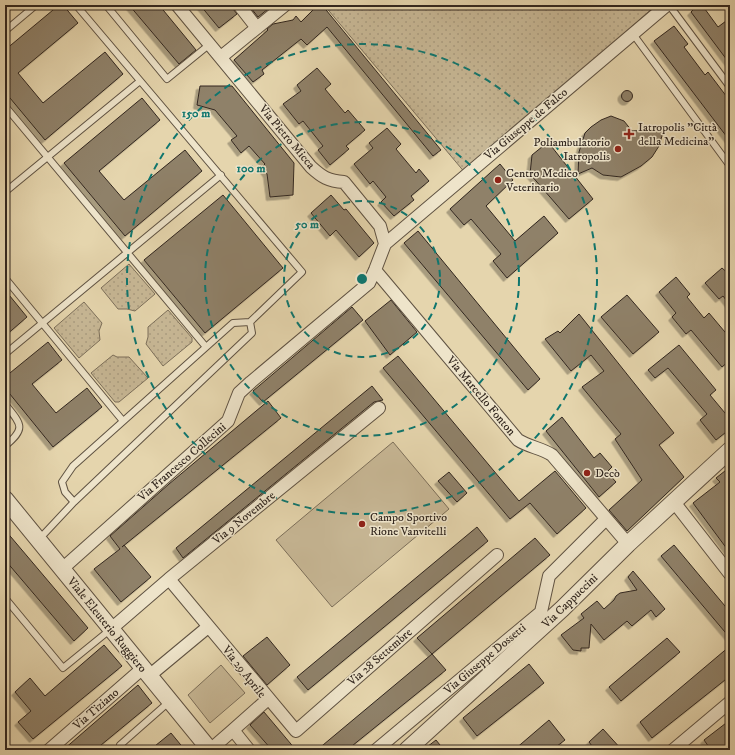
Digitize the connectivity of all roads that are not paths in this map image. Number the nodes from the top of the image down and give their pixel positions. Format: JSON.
{"nodes":[{"id":1,"x":36,"y":5,"type":"edge"},
{"id":2,"x":76,"y":5,"type":"edge"},
{"id":3,"x":106,"y":5,"type":"edge"},
{"id":4,"x":177,"y":5,"type":"edge"},
{"id":5,"x":239,"y":5,"type":"edge"},
{"id":6,"x":285,"y":5,"type":"edge"},
{"id":7,"x":668,"y":5,"type":"edge"},
{"id":8,"x":258,"y":28,"type":"junction"},
{"id":9,"x":5,"y":30,"type":"edge"},
{"id":10,"x":633,"y":34,"type":"junction"},
{"id":11,"x":210,"y":44,"type":"junction"},
{"id":12,"x":221,"y":57,"type":"junction"},
{"id":13,"x":140,"y":81,"type":"junction"},
{"id":14,"x":730,"y":88,"type":"edge"},
{"id":15,"x":5,"y":106,"type":"edge"},
{"id":16,"x":48,"y":157,"type":"junction"},
{"id":17,"x":730,"y":166,"type":"edge"},
{"id":18,"x":221,"y":175,"type":"junction"},
{"id":19,"x":5,"y":192,"type":"edge"},
{"id":20,"x":385,"y":244,"type":"junction"},
{"id":21,"x":128,"y":252,"type":"junction"},
{"id":22,"x":375,"y":270,"type":"junction"},
{"id":23,"x":5,"y":278,"type":"edge"},
{"id":24,"x":250,"y":322,"type":"junction"},
{"id":25,"x":42,"y":324,"type":"junction"},
{"id":26,"x":206,"y":347,"type":"junction"},
{"id":27,"x":5,"y":354,"type":"edge"},
{"id":28,"x":5,"y":404,"type":"edge"},
{"id":29,"x":379,"y":408,"type":"dead end"},
{"id":30,"x":5,"y":421,"type":"edge"},
{"id":31,"x":123,"y":422,"type":"junction"},
{"id":32,"x":5,"y":446,"type":"edge"},
{"id":33,"x":730,"y":450,"type":"edge"},
{"id":34,"x":5,"y":499,"type":"edge"},
{"id":35,"x":74,"y":502,"type":"junction"},
{"id":36,"x":674,"y":502,"type":"junction"},
{"id":37,"x":606,"y":519,"type":"junction"},
{"id":38,"x":44,"y":534,"type":"dead end"},
{"id":39,"x":628,"y":544,"type":"junction"},
{"id":40,"x":497,"y":555,"type":"dead end"},
{"id":41,"x":62,"y":569,"type":"junction"},
{"id":42,"x":730,"y":574,"type":"edge"},
{"id":43,"x":169,"y":579,"type":"junction"},
{"id":44,"x":5,"y":598,"type":"edge"},
{"id":45,"x":208,"y":627,"type":"junction"},
{"id":46,"x":111,"y":629,"type":"junction"},
{"id":47,"x":146,"y":672,"type":"junction"},
{"id":48,"x":268,"y":699,"type":"junction"},
{"id":49,"x":170,"y":701,"type":"junction"},
{"id":50,"x":730,"y":702,"type":"edge"},
{"id":51,"x":233,"y":730,"type":"junction"},
{"id":52,"x":49,"y":750,"type":"edge"},
{"id":53,"x":124,"y":750,"type":"edge"},
{"id":54,"x":210,"y":750,"type":"edge"},
{"id":55,"x":249,"y":750,"type":"edge"},
{"id":56,"x":376,"y":750,"type":"edge"},
{"id":57,"x":408,"y":750,"type":"edge"},
{"id":58,"x":673,"y":750,"type":"edge"}],
"edges":[{"from":1,"to":9,"type":"lane"},
{"from":2,"to":13,"type":"lane"},
{"from":3,"to":11,"type":"lane"},
{"from":4,"to":11,"type":"street"},
{"from":5,"to":8,"type":"street"},
{"from":6,"to":8,"type":"street"},
{"from":7,"to":10,"type":"street","name":"Via Giuseppe de Falco"},
{"from":7,"to":14,"type":"lane"},
{"from":8,"to":12,"type":"street"},
{"from":10,"to":17,"type":"lane"},
{"from":10,"to":20,"type":"street","name":"Via Giuseppe de Falco"},
{"from":11,"to":12,"type":"street"},
{"from":12,"to":20,"type":"street","name":"Via Pietro Micca"},
{"from":13,"to":16,"type":"lane"},
{"from":13,"to":18,"type":"lane"},
{"from":15,"to":16,"type":"lane"},
{"from":16,"to":19,"type":"lane"},
{"from":16,"to":21,"type":"lane"},
{"from":18,"to":21,"type":"lane"},
{"from":18,"to":24,"type":"lane"},
{"from":20,"to":22,"type":"street","name":"Via Francesco Collecini"},
{"from":21,"to":25,"type":"lane"},
{"from":21,"to":26,"type":"lane"},
{"from":22,"to":37,"type":"street","name":"Via Marcello Fonton"},
{"from":22,"to":41,"type":"street","name":"Via Francesco Collecini"},
{"from":23,"to":25,"type":"lane"},
{"from":24,"to":26,"type":"lane"},
{"from":24,"to":35,"type":"lane"},
{"from":25,"to":27,"type":"lane"},
{"from":25,"to":31,"type":"lane"},
{"from":26,"to":31,"type":"lane"},
{"from":28,"to":30,"type":"lane"},
{"from":28,"to":32,"type":"lane"},
{"from":29,"to":43,"type":"street","name":"Via 9 Novembre"},
{"from":31,"to":35,"type":"lane"},
{"from":33,"to":36,"type":"street","name":"Via Cappuccini"},
{"from":34,"to":41,"type":"street","name":"Viale Eleuterio Ruggiero"},
{"from":35,"to":38,"type":"lane"},
{"from":36,"to":39,"type":"street","name":"Via Cappuccini"},
{"from":36,"to":42,"type":"street"},
{"from":37,"to":39,"type":"street","name":"Via Marcello Fonton"},
{"from":37,"to":56,"type":"street","name":"Via Giuseppe Dossetti"},
{"from":39,"to":57,"type":"street","name":"Via Cappuccini"},
{"from":40,"to":48,"type":"street","name":"Via 28 Settembre"},
{"from":41,"to":46,"type":"street","name":"Viale Eleuterio Ruggiero"},
{"from":43,"to":45,"type":"street","name":"Via 29 Aprile"},
{"from":43,"to":46,"type":"street","name":"Via 9 Novembre"},
{"from":44,"to":46,"type":"lane"},
{"from":45,"to":47,"type":"street"},
{"from":45,"to":48,"type":"street","name":"Via 29 Aprile"},
{"from":46,"to":47,"type":"street","name":"Viale Eleuterio Ruggiero"},
{"from":47,"to":49,"type":"street","name":"Viale Eleuterio Ruggiero"},
{"from":47,"to":52,"type":"street","name":"Via Tiziano"},
{"from":48,"to":51,"type":"street","name":"Via 29 Aprile"},
{"from":49,"to":53,"type":"lane"},
{"from":49,"to":54,"type":"street","name":"Viale Eleuterio Ruggiero"},
{"from":50,"to":58,"type":"street"},
{"from":51,"to":54,"type":"street"},
{"from":51,"to":55,"type":"street"}]}
